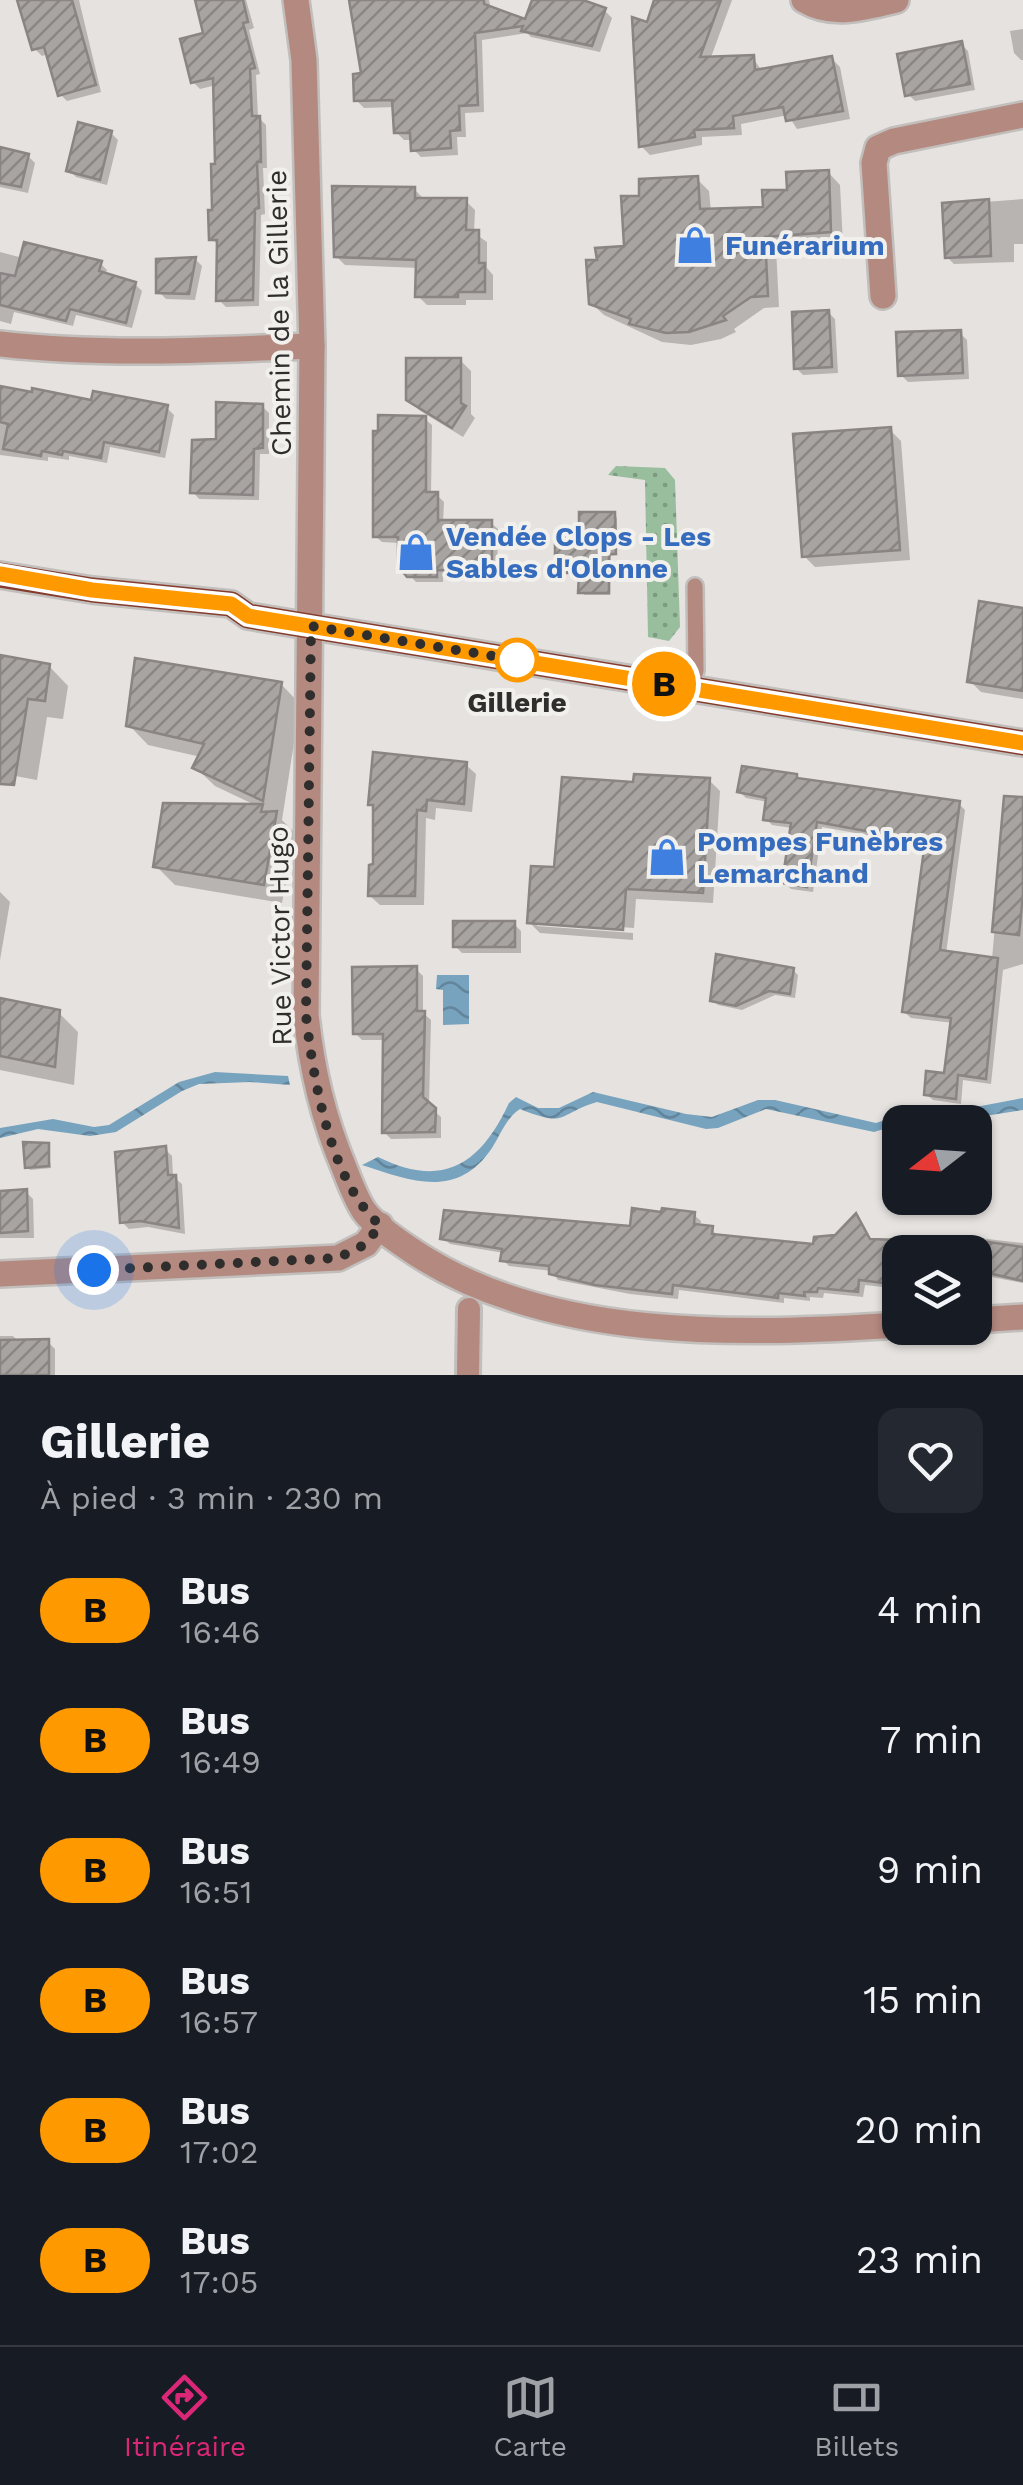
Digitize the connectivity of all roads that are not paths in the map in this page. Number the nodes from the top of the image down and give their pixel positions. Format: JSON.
{"nodes":[{"id":1,"x":296,"y":0,"type":"edge"},
{"id":2,"x":804,"y":0,"type":"edge"},
{"id":3,"x":896,"y":0,"type":"edge"},
{"id":4,"x":1023,"y":115,"type":"edge"},
{"id":5,"x":883,"y":296,"type":"dead end"},
{"id":6,"x":0,"y":344,"type":"edge"},
{"id":7,"x":312,"y":346,"type":"junction"},
{"id":8,"x":0,"y":574,"type":"edge"},
{"id":9,"x":695,"y":586,"type":"dead end"},
{"id":10,"x":311,"y":626,"type":"junction"},
{"id":11,"x":691,"y":688,"type":"junction"},
{"id":12,"x":1023,"y":743,"type":"edge"},
{"id":13,"x":380,"y":1225,"type":"junction"},
{"id":14,"x":0,"y":1274,"type":"edge"},
{"id":15,"x":468,"y":1309,"type":"dead end"},
{"id":16,"x":1023,"y":1317,"type":"edge"},
{"id":17,"x":992,"y":1319,"type":"edge"},
{"id":18,"x":882,"y":1326,"type":"edge"},
{"id":19,"x":468,"y":1375,"type":"edge"}],
"edges":[{"from":1,"to":7,"type":"street","name":"Chemin de la Gillerie"},
{"from":2,"to":3,"type":"street"},
{"from":4,"to":5,"type":"street"},
{"from":6,"to":7,"type":"street"},
{"from":7,"to":10,"type":"street","name":"Chemin de la Gillerie"},
{"from":8,"to":10,"type":"main road"},
{"from":9,"to":11,"type":"lane"},
{"from":10,"to":11,"type":"main road"},
{"from":10,"to":13,"type":"street","name":"Rue Victor Hugo"},
{"from":11,"to":12,"type":"main road"},
{"from":13,"to":14,"type":"street"},
{"from":13,"to":18,"type":"street","name":"Rue Victor Hugo"},
{"from":15,"to":19,"type":"street"},
{"from":16,"to":17,"type":"street"}]}
